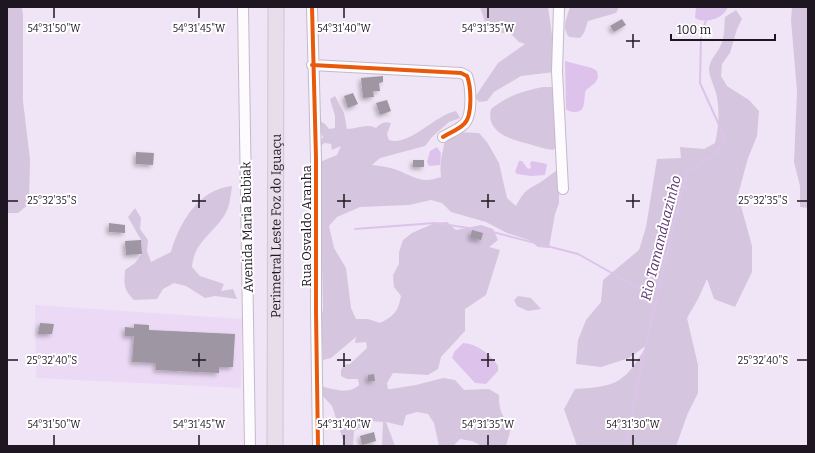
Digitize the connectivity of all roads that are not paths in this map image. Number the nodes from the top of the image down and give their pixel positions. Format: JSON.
{"nodes":[{"id":1,"x":243,"y":7,"type":"edge"},
{"id":2,"x":276,"y":7,"type":"edge"},
{"id":3,"x":312,"y":7,"type":"edge"},
{"id":4,"x":559,"y":7,"type":"edge"},
{"id":5,"x":312,"y":65,"type":"junction"},
{"id":6,"x":443,"y":137,"type":"dead end"},
{"id":7,"x":563,"y":188,"type":"dead end"},
{"id":8,"x":250,"y":446,"type":"edge"},
{"id":9,"x":275,"y":446,"type":"edge"},
{"id":10,"x":318,"y":446,"type":"edge"}],
"edges":[{"from":1,"to":8,"type":"street","name":"Avenida Maria Bubiak"},
{"from":2,"to":9,"type":"highway","name":"Perimetral Leste Foz do Iguaçu"},
{"from":3,"to":5,"type":"street","name":"Rua Osvaldo Aranha"},
{"from":4,"to":7,"type":"street"},
{"from":5,"to":6,"type":"street"},
{"from":5,"to":10,"type":"street","name":"Rua Osvaldo Aranha"}]}
